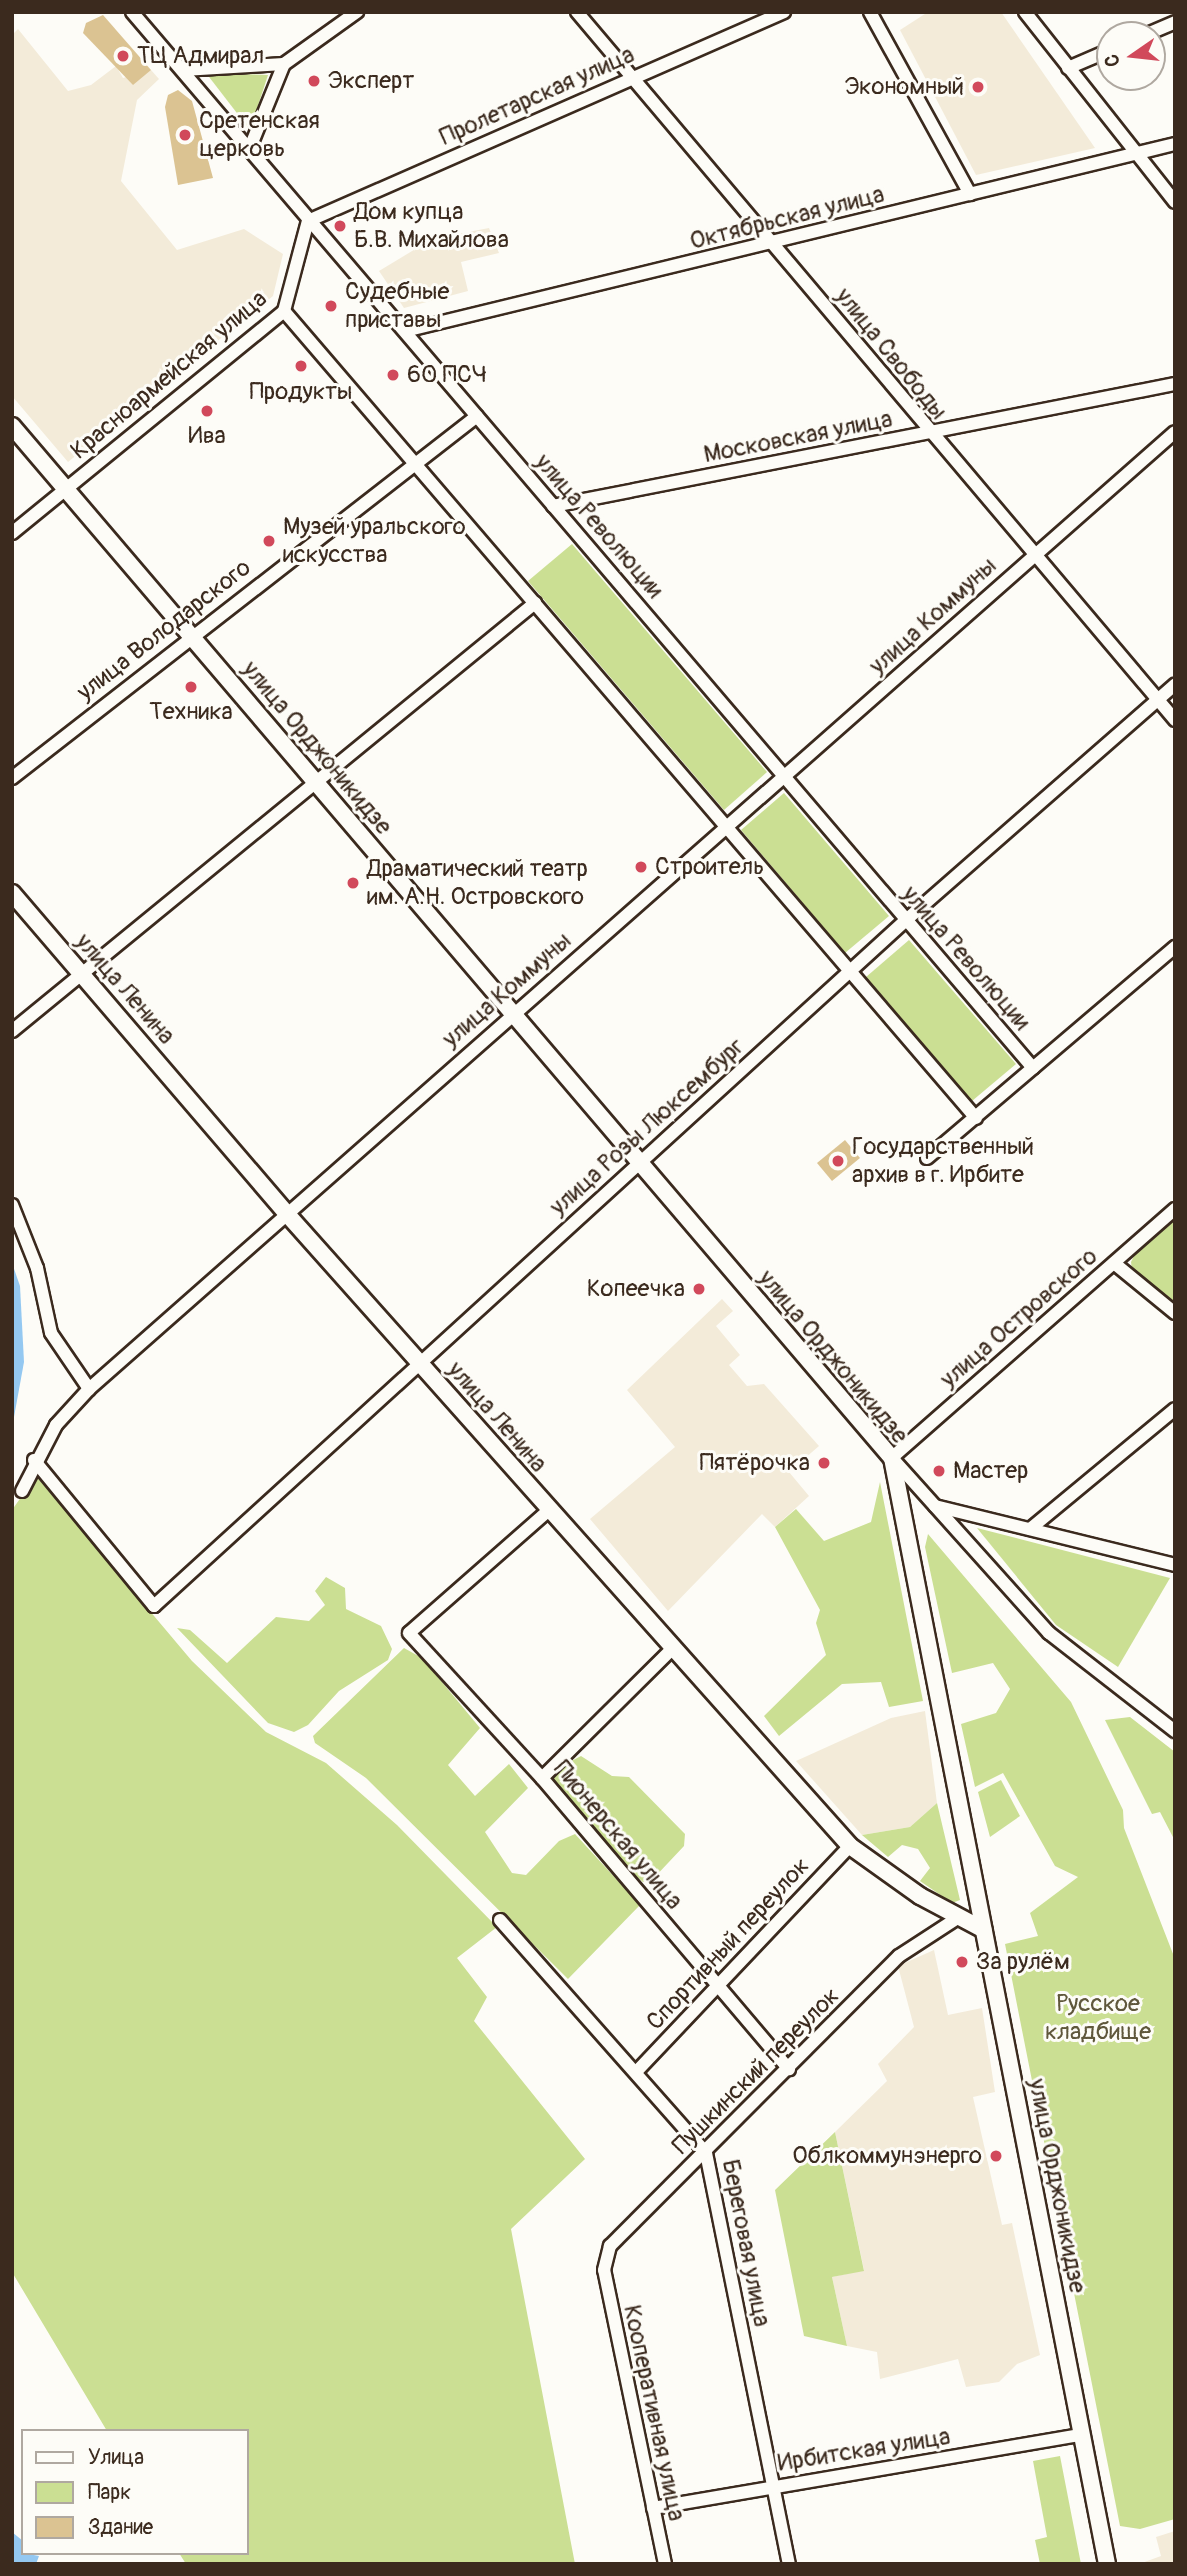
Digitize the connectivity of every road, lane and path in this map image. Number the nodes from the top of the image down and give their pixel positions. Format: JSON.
{"nodes":[{"id":1,"x":132,"y":12,"type":"edge"},
{"id":2,"x":357,"y":12,"type":"edge"},
{"id":3,"x":577,"y":12,"type":"edge"},
{"id":4,"x":784,"y":12,"type":"edge"},
{"id":5,"x":870,"y":12,"type":"edge"},
{"id":6,"x":1025,"y":12,"type":"edge"},
{"id":7,"x":1096,"y":56,"type":"edge"},
{"id":8,"x":284,"y":64,"type":"junction"},
{"id":9,"x":1068,"y":68,"type":"junction"},
{"id":10,"x":183,"y":70,"type":"junction"},
{"id":11,"x":632,"y":76,"type":"junction"},
{"id":12,"x":1175,"y":144,"type":"edge"},
{"id":13,"x":249,"y":150,"type":"junction"},
{"id":14,"x":1132,"y":154,"type":"junction"},
{"id":15,"x":970,"y":194,"type":"junction"},
{"id":16,"x":1175,"y":202,"type":"edge"},
{"id":17,"x":308,"y":221,"type":"junction"},
{"id":18,"x":773,"y":243,"type":"junction"},
{"id":19,"x":284,"y":311,"type":"junction"},
{"id":20,"x":409,"y":330,"type":"junction"},
{"id":21,"x":1175,"y":384,"type":"edge"},
{"id":22,"x":477,"y":416,"type":"junction"},
{"id":23,"x":12,"y":426,"type":"edge"},
{"id":24,"x":1175,"y":432,"type":"edge"},
{"id":25,"x":928,"y":434,"type":"junction"},
{"id":26,"x":412,"y":462,"type":"junction"},
{"id":27,"x":65,"y":488,"type":"junction"},
{"id":28,"x":553,"y":506,"type":"junction"},
{"id":29,"x":12,"y":533,"type":"edge"},
{"id":30,"x":1032,"y":555,"type":"junction"},
{"id":31,"x":535,"y":603,"type":"junction"},
{"id":32,"x":190,"y":635,"type":"junction"},
{"id":33,"x":1175,"y":685,"type":"edge"},
{"id":34,"x":1157,"y":700,"type":"junction"},
{"id":35,"x":1175,"y":720,"type":"edge"},
{"id":36,"x":786,"y":775,"type":"junction"},
{"id":37,"x":12,"y":778,"type":"edge"},
{"id":38,"x":314,"y":780,"type":"junction"},
{"id":39,"x":725,"y":827,"type":"junction"},
{"id":40,"x":12,"y":893,"type":"edge"},
{"id":41,"x":905,"y":921,"type":"junction"},
{"id":42,"x":1175,"y":947,"type":"edge"},
{"id":43,"x":850,"y":971,"type":"junction"},
{"id":44,"x":82,"y":974,"type":"junction"},
{"id":45,"x":512,"y":1013,"type":"junction"},
{"id":46,"x":12,"y":1031,"type":"edge"},
{"id":47,"x":1033,"y":1068,"type":"junction"},
{"id":48,"x":976,"y":1118,"type":"junction"},
{"id":49,"x":927,"y":1158,"type":"dead end"},
{"id":50,"x":639,"y":1162,"type":"junction"},
{"id":51,"x":12,"y":1205,"type":"edge"},
{"id":52,"x":1175,"y":1209,"type":"edge"},
{"id":53,"x":287,"y":1214,"type":"junction"},
{"id":54,"x":1114,"y":1263,"type":"junction"},
{"id":55,"x":1175,"y":1313,"type":"edge"},
{"id":56,"x":419,"y":1362,"type":"junction"},
{"id":57,"x":89,"y":1390,"type":"junction"},
{"id":58,"x":1175,"y":1409,"type":"edge"},
{"id":59,"x":892,"y":1458,"type":"junction"},
{"id":60,"x":34,"y":1460,"type":"junction"},
{"id":61,"x":22,"y":1491,"type":"dead end"},
{"id":62,"x":935,"y":1506,"type":"junction"},
{"id":63,"x":549,"y":1510,"type":"junction"},
{"id":64,"x":1030,"y":1530,"type":"junction"},
{"id":65,"x":1175,"y":1566,"type":"edge"},
{"id":66,"x":673,"y":1648,"type":"junction"},
{"id":67,"x":1175,"y":1731,"type":"edge"},
{"id":68,"x":542,"y":1777,"type":"junction"},
{"id":69,"x":850,"y":1846,"type":"junction"},
{"id":70,"x":959,"y":1917,"type":"junction"},
{"id":71,"x":500,"y":1920,"type":"dead end"},
{"id":72,"x":984,"y":1930,"type":"junction"},
{"id":73,"x":718,"y":1985,"type":"junction"},
{"id":74,"x":789,"y":2069,"type":"junction"},
{"id":75,"x":637,"y":2071,"type":"junction"},
{"id":76,"x":706,"y":2153,"type":"junction"},
{"id":77,"x":604,"y":2270,"type":"joint"},
{"id":78,"x":1082,"y":2435,"type":"junction"},
{"id":79,"x":773,"y":2486,"type":"junction"},
{"id":80,"x":653,"y":2508,"type":"junction"},
{"id":81,"x":664,"y":2564,"type":"edge"},
{"id":82,"x":789,"y":2564,"type":"edge"},
{"id":83,"x":1107,"y":2564,"type":"edge"}],
"edges":[{"from":1,"to":10,"type":"street","name":"улица Революции"},
{"from":2,"to":8,"type":"street"},
{"from":3,"to":11,"type":"street","name":"улица Свободы"},
{"from":4,"to":11,"type":"street","name":"Пролетарская улица"},
{"from":5,"to":15,"type":"street"},
{"from":6,"to":9,"type":"street"},
{"from":7,"to":9,"type":"street"},
{"from":8,"to":10,"type":"street"},
{"from":8,"to":13,"type":"street"},
{"from":9,"to":14,"type":"street"},
{"from":10,"to":13,"type":"street","name":"улица Революции"},
{"from":11,"to":17,"type":"street","name":"Пролетарская улица"},
{"from":11,"to":18,"type":"street","name":"улица Свободы"},
{"from":12,"to":14,"type":"street","name":"Октябрьская улица"},
{"from":13,"to":17,"type":"street","name":"улица Революции"},
{"from":14,"to":15,"type":"street","name":"Октябрьская улица"},
{"from":14,"to":16,"type":"street"},
{"from":15,"to":18,"type":"street","name":"Октябрьская улица"},
{"from":17,"to":19,"type":"street","name":"Красноармейская улица"},
{"from":17,"to":20,"type":"street","name":"улица Революции"},
{"from":18,"to":20,"type":"street","name":"Октябрьская улица"},
{"from":18,"to":25,"type":"street","name":"улица Свободы"},
{"from":19,"to":26,"type":"street"},
{"from":19,"to":27,"type":"street","name":"Красноармейская улица"},
{"from":20,"to":22,"type":"street","name":"улица Революции"},
{"from":21,"to":25,"type":"street","name":"Московская улица"},
{"from":22,"to":26,"type":"street","name":"улица Володарского"},
{"from":22,"to":28,"type":"street","name":"улица Революции"},
{"from":23,"to":27,"type":"main road","name":"улица Орджоникидзе"},
{"from":24,"to":30,"type":"street","name":"улица Коммуны"},
{"from":25,"to":28,"type":"street","name":"Московская улица"},
{"from":25,"to":30,"type":"street","name":"улица Свободы"},
{"from":26,"to":31,"type":"street"},
{"from":26,"to":32,"type":"street","name":"улица Володарского"},
{"from":27,"to":29,"type":"street","name":"Красноармейская улица"},
{"from":27,"to":32,"type":"main road","name":"улица Орджоникидзе"},
{"from":28,"to":36,"type":"street","name":"улица Революции"},
{"from":30,"to":34,"type":"street","name":"улица Свободы"},
{"from":30,"to":36,"type":"street","name":"улица Коммуны"},
{"from":31,"to":38,"type":"street"},
{"from":31,"to":39,"type":"street"},
{"from":32,"to":37,"type":"street","name":"улица Володарского"},
{"from":32,"to":38,"type":"main road","name":"улица Орджоникидзе"},
{"from":33,"to":34,"type":"street","name":"улица Розы Люксембург"},
{"from":34,"to":35,"type":"street","name":"улица Свободы"},
{"from":34,"to":41,"type":"street","name":"улица Розы Люксембург"},
{"from":36,"to":39,"type":"street","name":"улица Коммуны"},
{"from":36,"to":41,"type":"street","name":"улица Революции"},
{"from":38,"to":44,"type":"street"},
{"from":38,"to":45,"type":"main road","name":"улица Орджоникидзе"},
{"from":39,"to":43,"type":"street"},
{"from":39,"to":45,"type":"street","name":"улица Коммуны"},
{"from":40,"to":44,"type":"main road","name":"улица Ленина"},
{"from":41,"to":43,"type":"street","name":"улица Розы Люксембург"},
{"from":41,"to":47,"type":"street","name":"улица Революции"},
{"from":42,"to":47,"type":"street"},
{"from":43,"to":48,"type":"street"},
{"from":43,"to":50,"type":"street","name":"улица Розы Люксембург"},
{"from":44,"to":46,"type":"street"},
{"from":44,"to":53,"type":"main road","name":"улица Ленина"},
{"from":45,"to":50,"type":"main road","name":"улица Орджоникидзе"},
{"from":45,"to":53,"type":"street","name":"улица Коммуны"},
{"from":47,"to":48,"type":"street"},
{"from":48,"to":49,"type":"street"},
{"from":50,"to":56,"type":"street","name":"улица Розы Люксембург"},
{"from":50,"to":59,"type":"main road","name":"улица Орджоникидзе"},
{"from":51,"to":57,"type":"street"},
{"from":52,"to":54,"type":"street","name":"улица Островского"},
{"from":53,"to":56,"type":"main road","name":"улица Ленина"},
{"from":53,"to":57,"type":"street","name":"улица Коммуны"},
{"from":54,"to":55,"type":"street"},
{"from":54,"to":59,"type":"street","name":"улица Островского"},
{"from":56,"to":60,"type":"street","name":"улица Розы Люксембург"},
{"from":56,"to":63,"type":"main road","name":"улица Ленина"},
{"from":57,"to":60,"type":"street","name":"улица Коммуны"},
{"from":58,"to":64,"type":"street"},
{"from":59,"to":62,"type":"street"},
{"from":59,"to":72,"type":"main road","name":"улица Орджоникидзе"},
{"from":60,"to":61,"type":"street","name":"улица Коммуны"},
{"from":62,"to":64,"type":"street"},
{"from":62,"to":67,"type":"street"},
{"from":63,"to":66,"type":"main road","name":"улица Ленина"},
{"from":63,"to":68,"type":"street","name":"Пионерская улица"},
{"from":64,"to":65,"type":"street"},
{"from":66,"to":68,"type":"street"},
{"from":66,"to":69,"type":"main road","name":"улица Ленина"},
{"from":68,"to":73,"type":"street","name":"Пионерская улица"},
{"from":69,"to":70,"type":"main road","name":"улица Ленина"},
{"from":69,"to":73,"type":"street","name":"Спортивный переулок"},
{"from":70,"to":72,"type":"main road","name":"улица Ленина"},
{"from":70,"to":74,"type":"street","name":"Пушкинский переулок"},
{"from":71,"to":75,"type":"street","name":"Береговая улица"},
{"from":72,"to":78,"type":"main road","name":"улица Орджоникидзе"},
{"from":73,"to":74,"type":"street","name":"Пионерская улица"},
{"from":73,"to":75,"type":"street","name":"Спортивный переулок"},
{"from":74,"to":76,"type":"street","name":"Пушкинский переулок"},
{"from":75,"to":76,"type":"street","name":"Береговая улица"},
{"from":76,"to":77,"type":"street","name":"Пушкинский переулок"},
{"from":76,"to":79,"type":"street","name":"Береговая улица"},
{"from":77,"to":80,"type":"street","name":"Кооперативная улица"},
{"from":78,"to":79,"type":"street","name":"Ирбитская улица"},
{"from":78,"to":83,"type":"main road","name":"улица Орджоникидзе"},
{"from":79,"to":80,"type":"street","name":"Ирбитская улица"},
{"from":79,"to":82,"type":"street","name":"Береговая улица"},
{"from":80,"to":81,"type":"street","name":"Кооперативная улица"}]}
